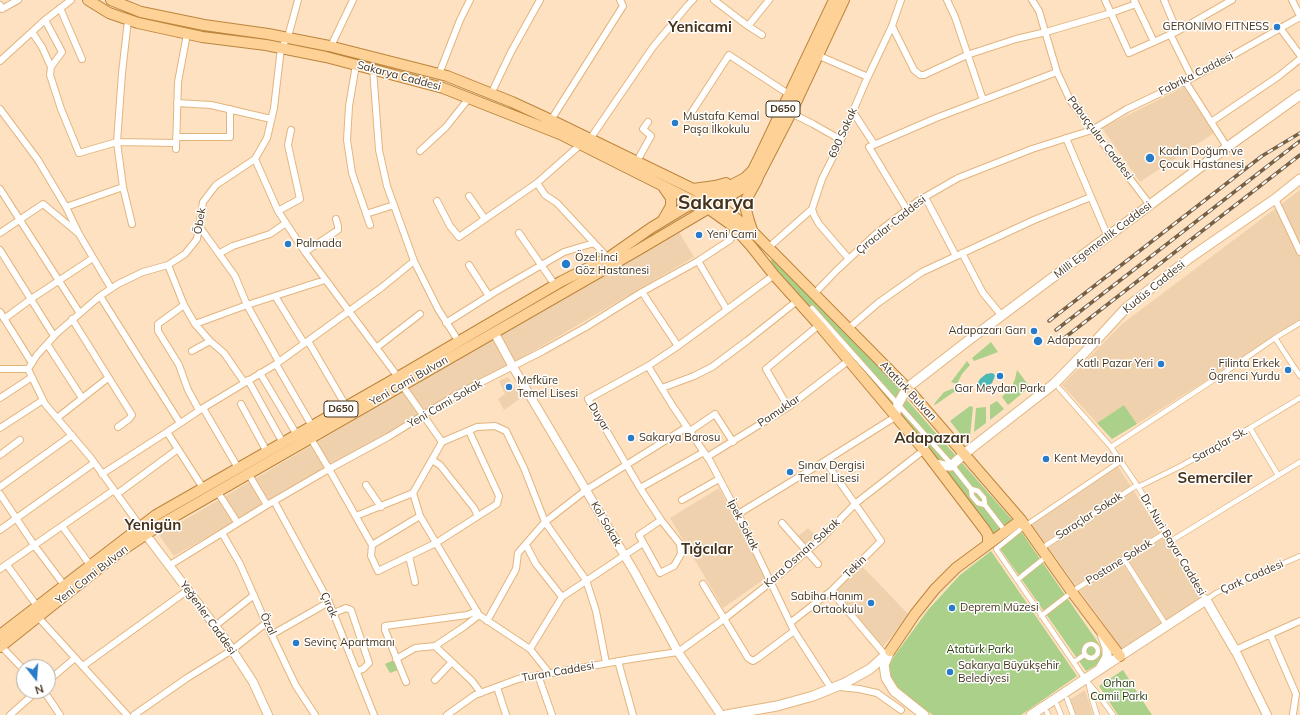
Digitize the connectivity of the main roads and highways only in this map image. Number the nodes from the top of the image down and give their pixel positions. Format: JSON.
{"nodes":[{"id":1,"x":88,"y":0,"type":"edge"},
{"id":2,"x":111,"y":0,"type":"edge"},
{"id":3,"x":834,"y":0,"type":"edge"},
{"id":4,"x":844,"y":0,"type":"edge"},
{"id":5,"x":1300,"y":95,"type":"edge"},
{"id":6,"x":759,"y":158,"type":"junction"},
{"id":7,"x":758,"y":177,"type":"junction"},
{"id":8,"x":1300,"y":179,"type":"edge"},
{"id":9,"x":662,"y":185,"type":"junction"},
{"id":10,"x":693,"y":188,"type":"junction"},
{"id":11,"x":708,"y":197,"type":"junction"},
{"id":12,"x":695,"y":203,"type":"junction"},
{"id":13,"x":718,"y":204,"type":"junction"},
{"id":14,"x":713,"y":212,"type":"junction"},
{"id":15,"x":662,"y":221,"type":"junction"},
{"id":16,"x":753,"y":232,"type":"junction"},
{"id":17,"x":400,"y":381,"type":"junction"},
{"id":18,"x":908,"y":388,"type":"junction"},
{"id":19,"x":895,"y":417,"type":"junction"},
{"id":20,"x":964,"y":454,"type":"junction"},
{"id":21,"x":934,"y":464,"type":"junction"},
{"id":22,"x":1023,"y":523,"type":"junction"},
{"id":23,"x":143,"y":530,"type":"junction"},
{"id":24,"x":990,"y":542,"type":"junction"},
{"id":25,"x":1100,"y":630,"type":"junction"},
{"id":26,"x":0,"y":635,"type":"edge"},
{"id":27,"x":0,"y":647,"type":"edge"},
{"id":28,"x":1235,"y":650,"type":"road end"},
{"id":29,"x":887,"y":653,"type":"junction"},
{"id":30,"x":1120,"y":656,"type":"junction"},
{"id":31,"x":1101,"y":668,"type":"junction"},
{"id":32,"x":726,"y":715,"type":"edge"},
{"id":33,"x":924,"y":715,"type":"edge"},
{"id":34,"x":1031,"y":715,"type":"edge"}],
"edges":[{"from":1,"to":9,"type":"main road","name":"Sakarya Caddesi"},
{"from":2,"to":10,"type":"main road","name":"Sakarya Caddesi"},
{"from":3,"to":6,"type":"main road","number":"D650"},
{"from":4,"to":7,"type":"main road"},
{"from":5,"to":18,"type":"main road","name":"Milli Egemenlik Caddesi"},
{"from":6,"to":10,"type":"main road"},
{"from":6,"to":11,"type":"main road","number":"D650"},
{"from":7,"to":13,"type":"main road","name":"Yeni Cami Bulvarı"},
{"from":7,"to":16,"type":"main road"},
{"from":8,"to":20,"type":"main road","name":"Kudüs Caddesi"},
{"from":9,"to":12,"type":"main road","name":"Sakarya Caddesi"},
{"from":9,"to":15,"type":"main road"},
{"from":10,"to":11,"type":"main road","name":"Sakarya Caddesi"},
{"from":11,"to":12,"type":"main road","name":"Yeni Cami Bulvarı"},
{"from":11,"to":13,"type":"main road","name":"Sakarya Caddesi"},
{"from":12,"to":14,"type":"main road","name":"Sakarya Caddesi"},
{"from":12,"to":15,"type":"main road","name":"Yeni Cami Bulvarı","number":"D650"},
{"from":13,"to":14,"type":"main road","name":"Yeni Cami Bulvarı"},
{"from":13,"to":16,"type":"main road","name":"Atatürk Bulvarı"},
{"from":14,"to":17,"type":"main road","name":"Yeni Cami Bulvarı"},
{"from":14,"to":19,"type":"main road"},
{"from":15,"to":17,"type":"main road","name":"Yeni Cami Bulvarı","number":"D650"},
{"from":16,"to":18,"type":"main road","name":"Atatürk Bulvarı"},
{"from":17,"to":23,"type":"main road","name":"Yeni Cami Bulvarı"},
{"from":17,"to":23,"type":"main road","name":"Yeni Cami Bulvarı","number":"D650"},
{"from":18,"to":19,"type":"main road"},
{"from":18,"to":20,"type":"main road","name":"Atatürk Bulvarı"},
{"from":19,"to":21,"type":"main road"},
{"from":20,"to":21,"type":"main road","name":"Kudüs Caddesi"},
{"from":20,"to":22,"type":"main road","name":"Atatürk Bulvarı"},
{"from":21,"to":24,"type":"main road"},
{"from":22,"to":24,"type":"main road"},
{"from":22,"to":25,"type":"main road","name":"Atatürk Bulvarı"},
{"from":23,"to":26,"type":"main road","name":"Yeni Cami Bulvarı","number":"D650"},
{"from":23,"to":27,"type":"main road","name":"Yeni Cami Bulvarı"},
{"from":24,"to":29,"type":"main road"},
{"from":25,"to":30,"type":"main road","name":"Atatürk Bulvarı"},
{"from":25,"to":31,"type":"main road"},
{"from":28,"to":30,"type":"main road","name":"Dr. Nuri Bayar Caddesi"},
{"from":29,"to":32,"type":"main road"},
{"from":29,"to":33,"type":"main road"},
{"from":30,"to":31,"type":"main road"},
{"from":31,"to":34,"type":"main road"}]}
